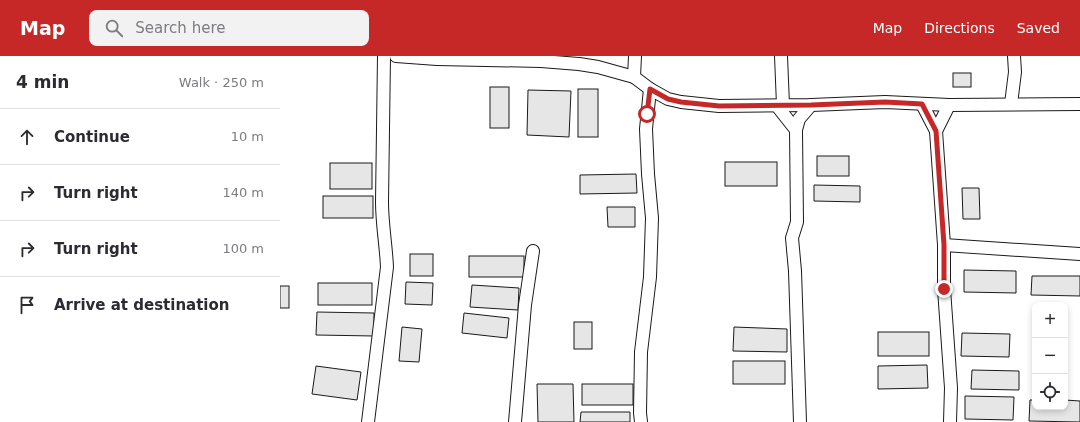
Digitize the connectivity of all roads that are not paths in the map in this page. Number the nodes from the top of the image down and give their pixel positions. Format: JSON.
{"nodes":[{"id":1,"x":384,"y":56,"type":"edge"},
{"id":2,"x":396,"y":56,"type":"edge"},
{"id":3,"x":635,"y":56,"type":"edge"},
{"id":4,"x":781,"y":56,"type":"edge"},
{"id":5,"x":1014,"y":56,"type":"edge"},
{"id":6,"x":634,"y":77,"type":"junction"},
{"id":7,"x":650,"y":89,"type":"junction"},
{"id":8,"x":922,"y":104,"type":"junction"},
{"id":9,"x":1011,"y":104,"type":"junction"},
{"id":10,"x":1080,"y":104,"type":"edge"},
{"id":11,"x":780,"y":105,"type":"junction"},
{"id":12,"x":811,"y":105,"type":"junction"},
{"id":13,"x":950,"y":105,"type":"junction"},
{"id":14,"x":796,"y":130,"type":"junction"},
{"id":15,"x":936,"y":131,"type":"junction"},
{"id":16,"x":944,"y":245,"type":"junction"},
{"id":17,"x":533,"y":251,"type":"dead end"},
{"id":18,"x":1080,"y":254,"type":"edge"},
{"id":19,"x":368,"y":422,"type":"edge"},
{"id":20,"x":515,"y":422,"type":"edge"},
{"id":21,"x":641,"y":422,"type":"edge"},
{"id":22,"x":800,"y":422,"type":"edge"},
{"id":23,"x":950,"y":422,"type":"edge"}],
"edges":[{"from":1,"to":19,"type":"street"},
{"from":2,"to":6,"type":"street"},
{"from":3,"to":6,"type":"street"},
{"from":4,"to":11,"type":"street"},
{"from":5,"to":9,"type":"street"},
{"from":6,"to":7,"type":"street"},
{"from":7,"to":11,"type":"street"},
{"from":7,"to":21,"type":"street"},
{"from":8,"to":12,"type":"street"},
{"from":8,"to":13,"type":"street"},
{"from":8,"to":15,"type":"street"},
{"from":9,"to":10,"type":"street"},
{"from":9,"to":13,"type":"street"},
{"from":11,"to":12,"type":"street"},
{"from":11,"to":14,"type":"street"},
{"from":12,"to":14,"type":"street"},
{"from":13,"to":15,"type":"street"},
{"from":14,"to":22,"type":"street"},
{"from":15,"to":16,"type":"street"},
{"from":16,"to":18,"type":"street"},
{"from":16,"to":23,"type":"street"},
{"from":17,"to":20,"type":"street"}]}
